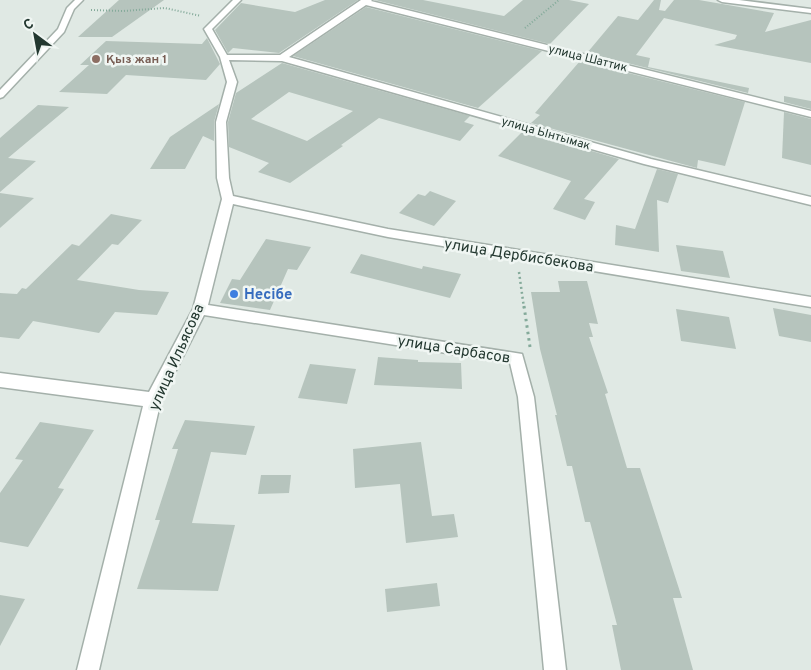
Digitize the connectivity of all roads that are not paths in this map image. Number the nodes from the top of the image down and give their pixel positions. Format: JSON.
{"nodes":[{"id":1,"x":79,"y":0,"type":"edge"},
{"id":2,"x":237,"y":0,"type":"edge"},
{"id":3,"x":722,"y":0,"type":"edge"},
{"id":4,"x":366,"y":1,"type":"edge"},
{"id":5,"x":811,"y":11,"type":"edge"},
{"id":6,"x":224,"y":57,"type":"junction"},
{"id":7,"x":282,"y":58,"type":"junction"},
{"id":8,"x":5,"y":85,"type":"edge"},
{"id":9,"x":0,"y":95,"type":"edge"},
{"id":10,"x":811,"y":114,"type":"edge"},
{"id":11,"x":228,"y":199,"type":"junction"},
{"id":12,"x":811,"y":200,"type":"edge"},
{"id":13,"x":811,"y":302,"type":"edge"},
{"id":14,"x":200,"y":309,"type":"junction"},
{"id":15,"x":0,"y":380,"type":"edge"},
{"id":16,"x":153,"y":400,"type":"junction"},
{"id":17,"x":88,"y":670,"type":"edge"},
{"id":18,"x":554,"y":670,"type":"edge"}],
"edges":[{"from":1,"to":8,"type":"street"},
{"from":2,"to":6,"type":"street","name":"улица Ильясова"},
{"from":3,"to":5,"type":"street"},
{"from":4,"to":7,"type":"street"},
{"from":4,"to":10,"type":"street","name":"улица Шаттик"},
{"from":6,"to":7,"type":"street","name":"улица Ынтымак"},
{"from":6,"to":11,"type":"street","name":"улица Ильясова"},
{"from":7,"to":12,"type":"street","name":"улица Ынтымак"},
{"from":8,"to":9,"type":"street"},
{"from":11,"to":13,"type":"street","name":"улица Дербисбекова"},
{"from":11,"to":14,"type":"street","name":"улица Ильясова"},
{"from":14,"to":16,"type":"street","name":"улица Ильясова"},
{"from":14,"to":18,"type":"street","name":"улица Сарбасов"},
{"from":15,"to":16,"type":"street"},
{"from":16,"to":17,"type":"street","name":"улица Ильясова"}]}
